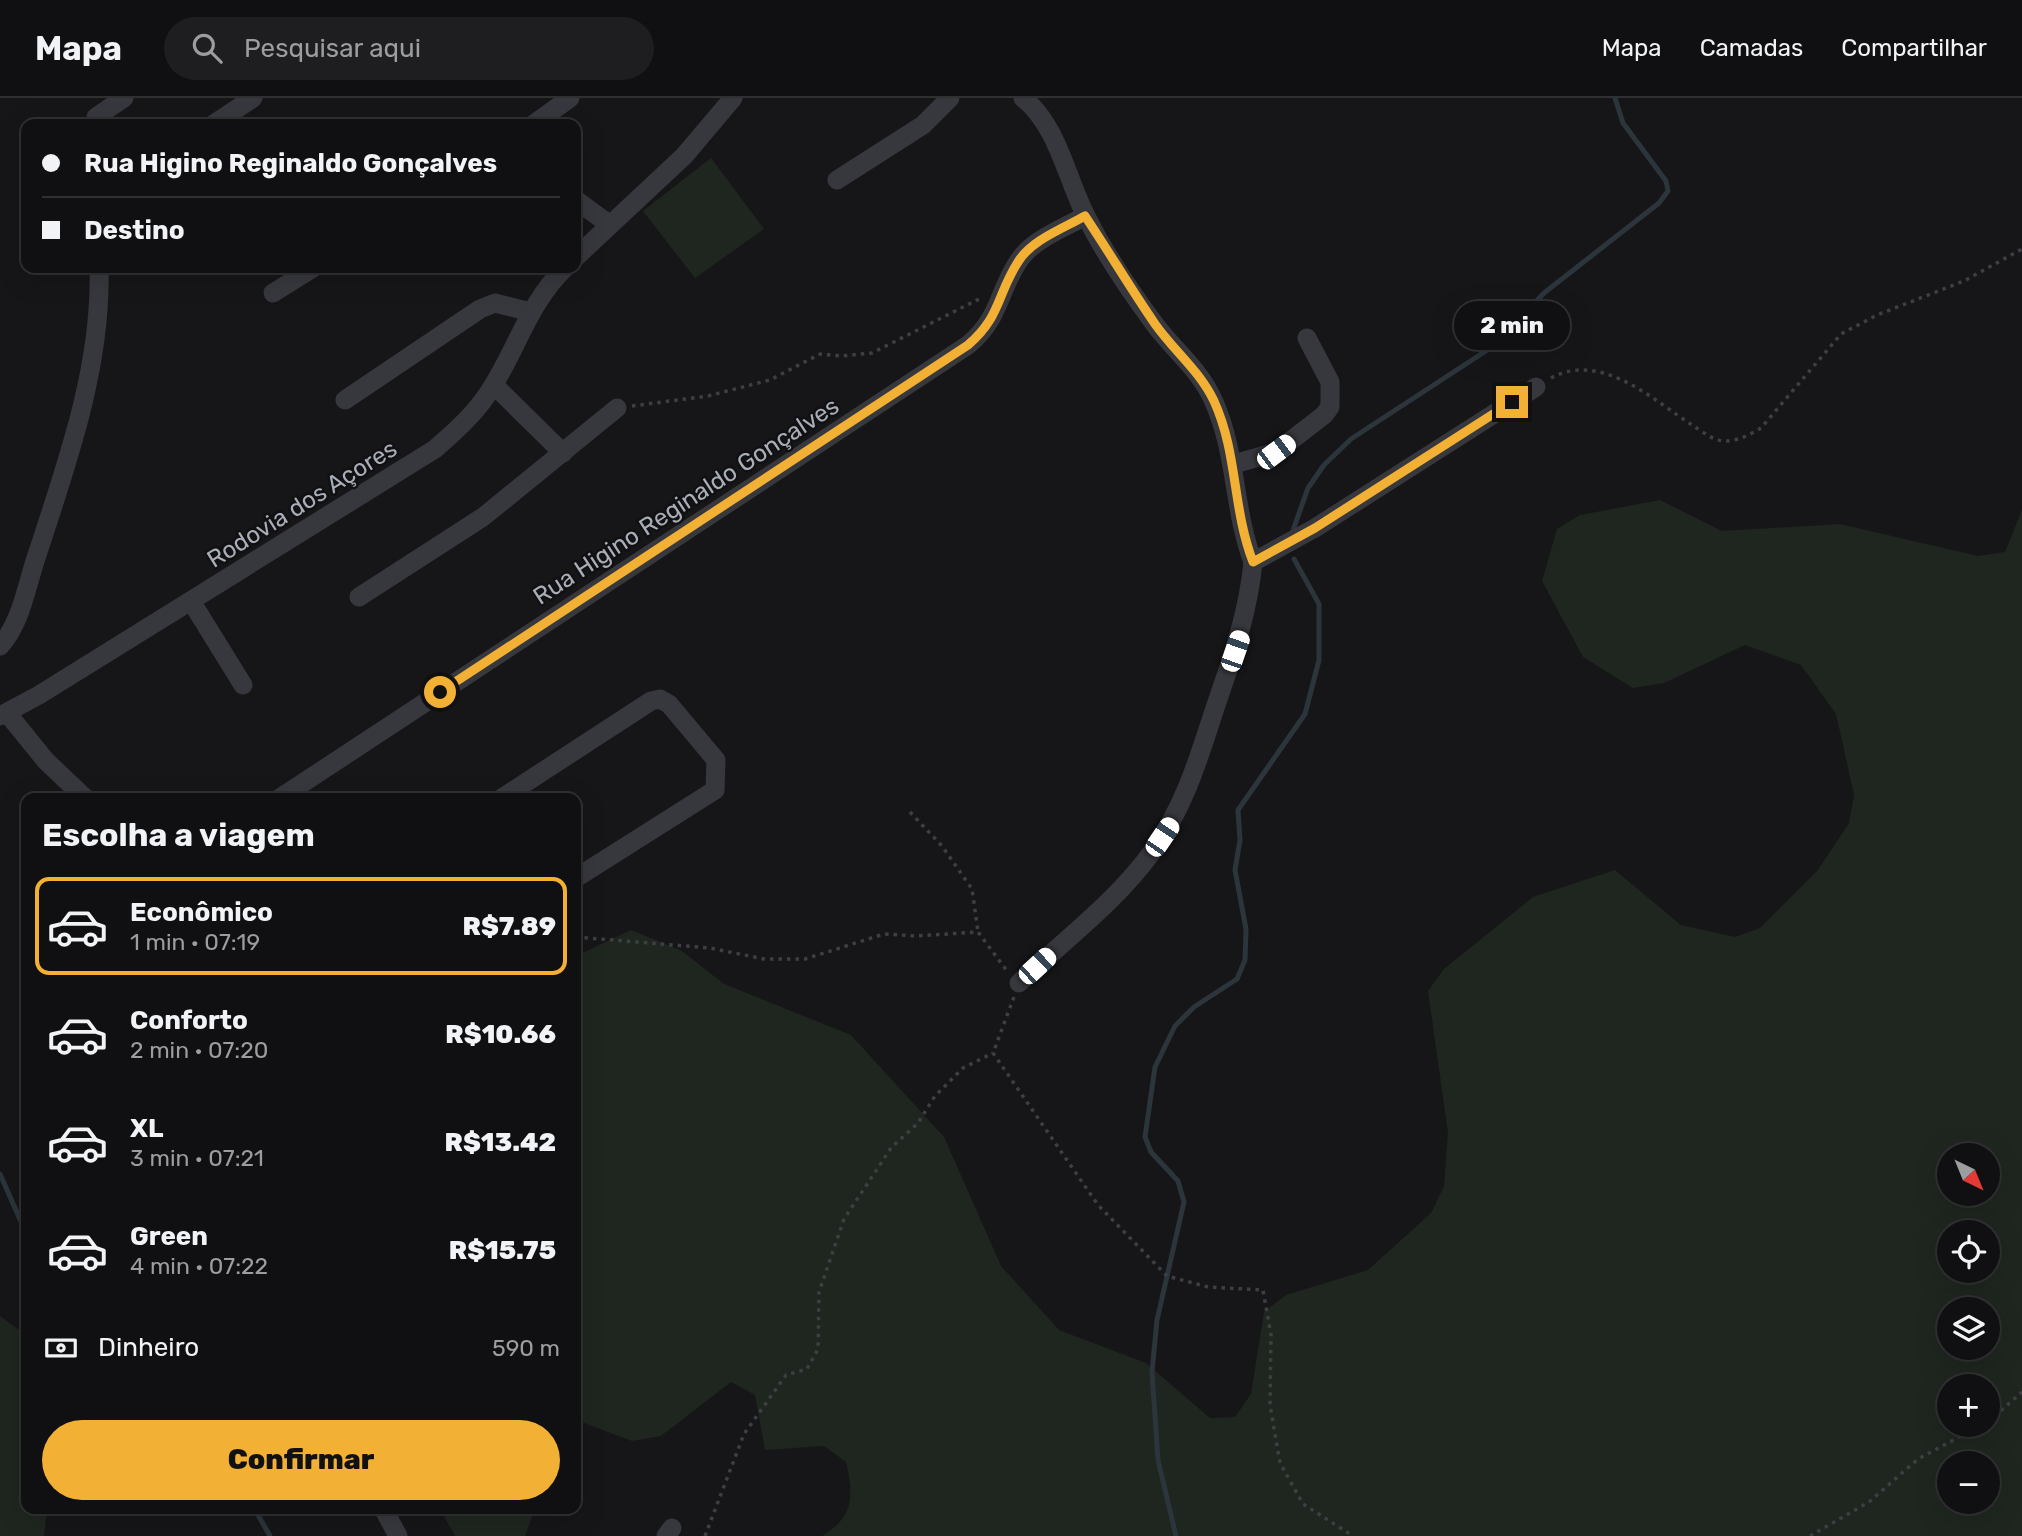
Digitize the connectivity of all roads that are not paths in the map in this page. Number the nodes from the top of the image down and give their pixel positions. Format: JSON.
{"nodes":[{"id":1,"x":124,"y":98,"type":"edge"},
{"id":2,"x":253,"y":98,"type":"edge"},
{"id":3,"x":570,"y":98,"type":"edge"},
{"id":4,"x":733,"y":98,"type":"edge"},
{"id":5,"x":950,"y":98,"type":"edge"},
{"id":6,"x":1023,"y":98,"type":"edge"},
{"id":7,"x":96,"y":113,"type":"edge"},
{"id":8,"x":222,"y":119,"type":"edge"},
{"id":9,"x":541,"y":119,"type":"edge"},
{"id":10,"x":836,"y":180,"type":"dead end"},
{"id":11,"x":581,"y":204,"type":"edge"},
{"id":12,"x":1085,"y":216,"type":"junction"},
{"id":13,"x":610,"y":225,"type":"junction"},
{"id":14,"x":581,"y":252,"type":"edge"},
{"id":15,"x":99,"y":273,"type":"edge"},
{"id":16,"x":305,"y":273,"type":"edge"},
{"id":17,"x":561,"y":273,"type":"edge"},
{"id":18,"x":273,"y":293,"type":"dead end"},
{"id":19,"x":531,"y":312,"type":"junction"},
{"id":20,"x":1307,"y":338,"type":"dead end"},
{"id":21,"x":494,"y":385,"type":"junction"},
{"id":22,"x":1536,"y":387,"type":"road end"},
{"id":23,"x":345,"y":400,"type":"dead end"},
{"id":24,"x":617,"y":408,"type":"road end"},
{"id":25,"x":562,"y":453,"type":"junction"},
{"id":26,"x":1234,"y":464,"type":"junction"},
{"id":27,"x":1253,"y":562,"type":"junction"},
{"id":28,"x":359,"y":597,"type":"dead end"},
{"id":29,"x":191,"y":601,"type":"junction"},
{"id":30,"x":0,"y":646,"type":"edge"},
{"id":31,"x":243,"y":685,"type":"dead end"},
{"id":32,"x":3,"y":714,"type":"edge"},
{"id":33,"x":80,"y":793,"type":"edge"},
{"id":34,"x":288,"y":793,"type":"edge"},
{"id":35,"x":510,"y":793,"type":"edge"},
{"id":36,"x":581,"y":875,"type":"edge"},
{"id":37,"x":1019,"y":984,"type":"road end"},
{"id":38,"x":386,"y":1514,"type":"edge"},
{"id":39,"x":398,"y":1536,"type":"edge"}],
"edges":[{"from":1,"to":7,"type":"street"},
{"from":2,"to":8,"type":"street"},
{"from":3,"to":9,"type":"street"},
{"from":4,"to":13,"type":"street"},
{"from":5,"to":10,"type":"street"},
{"from":6,"to":12,"type":"street"},
{"from":11,"to":13,"type":"street"},
{"from":12,"to":26,"type":"street"},
{"from":12,"to":34,"type":"street","name":"Rua Higino Reginaldo Gonçalves"},
{"from":13,"to":14,"type":"street"},
{"from":15,"to":30,"type":"street"},
{"from":16,"to":18,"type":"street"},
{"from":17,"to":19,"type":"street","name":"Rodovia dos Açores"},
{"from":19,"to":21,"type":"street","name":"Rodovia dos Açores"},
{"from":19,"to":23,"type":"street"},
{"from":20,"to":26,"type":"street"},
{"from":21,"to":25,"type":"street"},
{"from":21,"to":29,"type":"street","name":"Rodovia dos Açores"},
{"from":22,"to":27,"type":"street"},
{"from":24,"to":25,"type":"street"},
{"from":25,"to":28,"type":"street"},
{"from":26,"to":27,"type":"street"},
{"from":27,"to":37,"type":"street"},
{"from":29,"to":31,"type":"street"},
{"from":29,"to":32,"type":"street","name":"Rodovia dos Açores"},
{"from":32,"to":33,"type":"street"},
{"from":35,"to":36,"type":"street"},
{"from":38,"to":39,"type":"street"}]}
